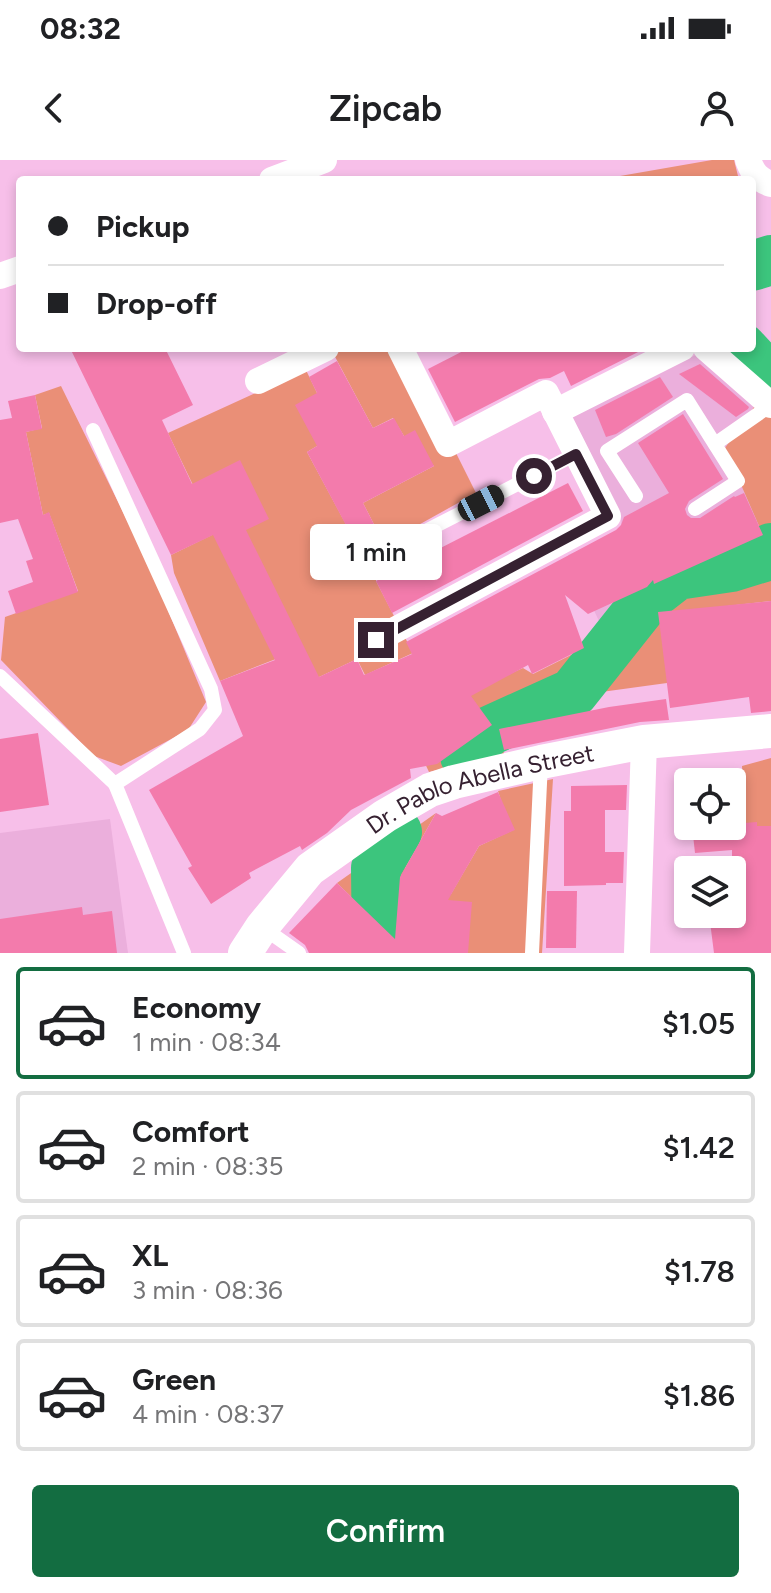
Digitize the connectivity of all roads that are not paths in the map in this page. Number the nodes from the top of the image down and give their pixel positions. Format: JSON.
{"nodes":[{"id":1,"x":324,"y":160,"type":"edge"},
{"id":2,"x":748,"y":160,"type":"edge"},
{"id":3,"x":282,"y":176,"type":"edge"},
{"id":4,"x":771,"y":184,"type":"edge"},
{"id":5,"x":318,"y":352,"type":"edge"},
{"id":6,"x":402,"y":352,"type":"edge"},
{"id":7,"x":674,"y":352,"type":"edge"},
{"id":8,"x":711,"y":352,"type":"edge"},
{"id":9,"x":258,"y":381,"type":"dead end"},
{"id":10,"x":771,"y":405,"type":"edge"},
{"id":11,"x":555,"y":412,"type":"junction"},
{"id":12,"x":93,"y":430,"type":"dead end"},
{"id":13,"x":715,"y":444,"type":"junction"},
{"id":14,"x":576,"y":454,"type":"junction"},
{"id":15,"x":636,"y":496,"type":"dead end"},
{"id":16,"x":695,"y":509,"type":"dead end"},
{"id":17,"x":375,"y":557,"type":"dead end"},
{"id":18,"x":376,"y":640,"type":"dead end"},
{"id":19,"x":0,"y":676,"type":"edge"},
{"id":20,"x":771,"y":731,"type":"edge"},
{"id":21,"x":644,"y":742,"type":"junction"},
{"id":22,"x":541,"y":762,"type":"junction"},
{"id":23,"x":115,"y":784,"type":"junction"},
{"id":24,"x":253,"y":940,"type":"edge"},
{"id":25,"x":184,"y":953,"type":"edge"},
{"id":26,"x":299,"y":953,"type":"edge"},
{"id":27,"x":532,"y":953,"type":"edge"},
{"id":28,"x":637,"y":953,"type":"edge"}],
"edges":[{"from":1,"to":3,"type":"street"},
{"from":2,"to":4,"type":"street"},
{"from":5,"to":9,"type":"street"},
{"from":6,"to":11,"type":"street"},
{"from":7,"to":11,"type":"street"},
{"from":8,"to":10,"type":"street"},
{"from":10,"to":13,"type":"lane"},
{"from":11,"to":14,"type":"street"},
{"from":12,"to":23,"type":"lane"},
{"from":13,"to":15,"type":"lane"},
{"from":13,"to":16,"type":"lane"},
{"from":14,"to":17,"type":"lane"},
{"from":14,"to":18,"type":"street"},
{"from":19,"to":23,"type":"lane"},
{"from":20,"to":21,"type":"street","name":"Dr. Pablo Abella Street"},
{"from":21,"to":22,"type":"street","name":"Dr. Pablo Abella Street"},
{"from":21,"to":28,"type":"street"},
{"from":22,"to":24,"type":"street","name":"Dr. Pablo Abella Street"},
{"from":22,"to":27,"type":"lane"},
{"from":23,"to":25,"type":"lane"},
{"from":24,"to":26,"type":"lane"}]}
